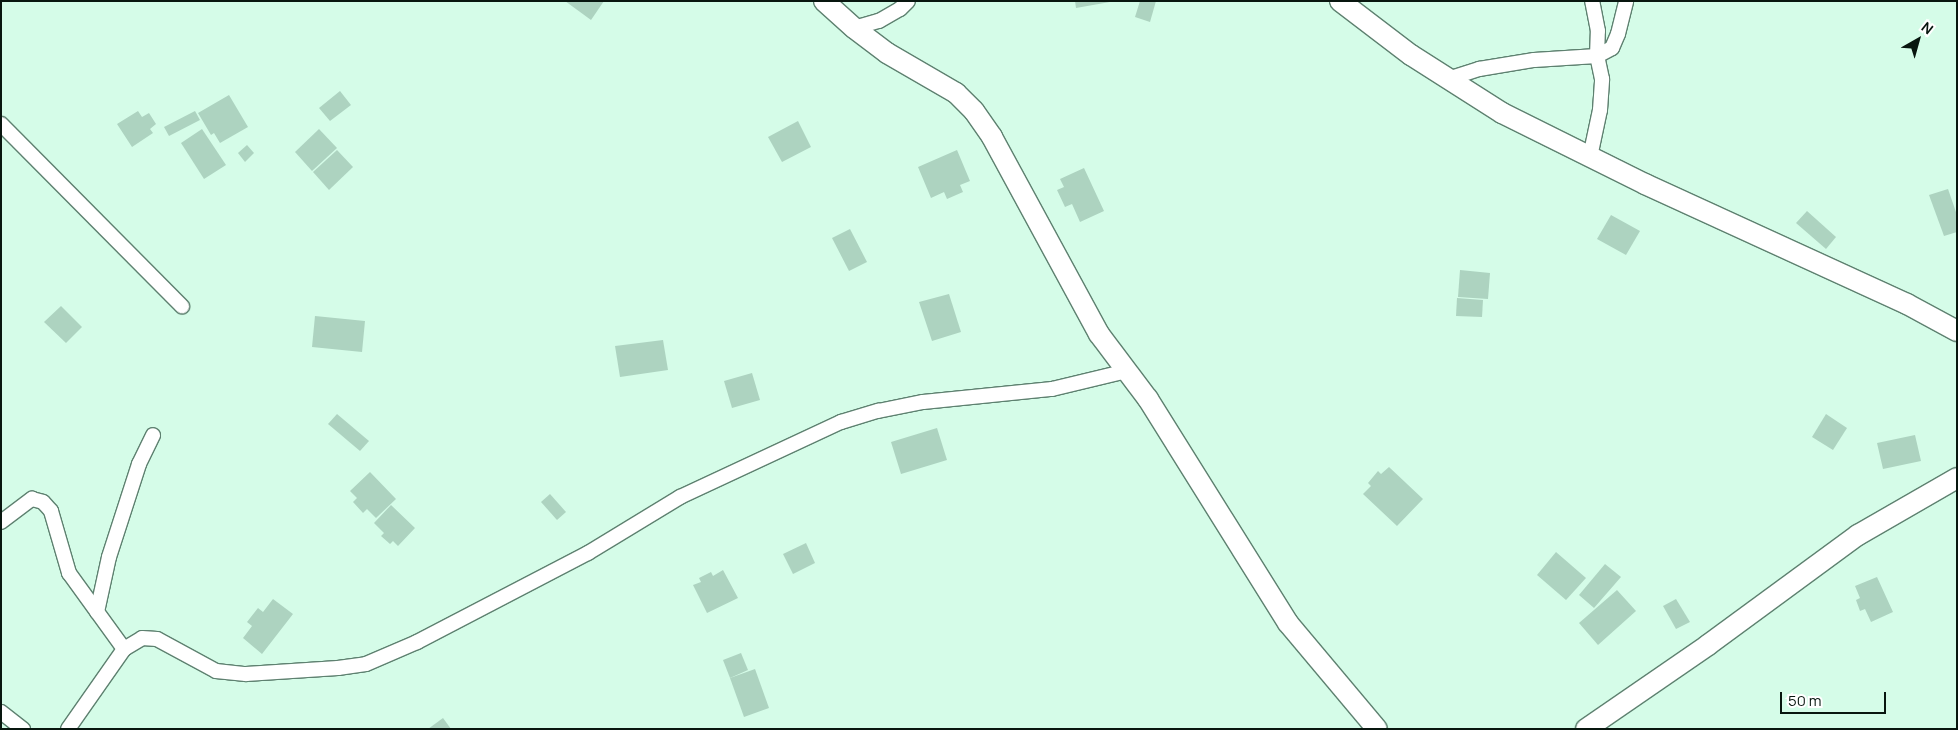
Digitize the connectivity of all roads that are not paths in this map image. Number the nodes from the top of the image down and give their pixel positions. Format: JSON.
{"nodes":[{"id":1,"x":824,"y":1,"type":"edge"},
{"id":2,"x":908,"y":1,"type":"edge"},
{"id":3,"x":1340,"y":1,"type":"edge"},
{"id":4,"x":1592,"y":1,"type":"edge"},
{"id":5,"x":1626,"y":1,"type":"edge"},
{"id":6,"x":854,"y":28,"type":"junction"},
{"id":7,"x":1598,"y":56,"type":"junction"},
{"id":8,"x":1448,"y":78,"type":"junction"},
{"id":9,"x":1,"y":124,"type":"edge"},
{"id":10,"x":1590,"y":157,"type":"junction"},
{"id":11,"x":182,"y":306,"type":"dead end"},
{"id":12,"x":1957,"y":331,"type":"edge"},
{"id":13,"x":1127,"y":371,"type":"junction"},
{"id":14,"x":153,"y":435,"type":"dead end"},
{"id":15,"x":1957,"y":478,"type":"edge"},
{"id":16,"x":1,"y":522,"type":"edge"},
{"id":17,"x":97,"y":612,"type":"junction"},
{"id":18,"x":124,"y":649,"type":"junction"},
{"id":19,"x":1,"y":712,"type":"edge"},
{"id":20,"x":23,"y":729,"type":"edge"},
{"id":21,"x":68,"y":729,"type":"edge"},
{"id":22,"x":1377,"y":729,"type":"edge"},
{"id":23,"x":1586,"y":729,"type":"edge"}],
"edges":[{"from":1,"to":6,"type":"street"},
{"from":2,"to":6,"type":"street"},
{"from":3,"to":8,"type":"street"},
{"from":4,"to":7,"type":"street"},
{"from":5,"to":7,"type":"street"},
{"from":6,"to":13,"type":"street"},
{"from":7,"to":8,"type":"street"},
{"from":7,"to":10,"type":"street"},
{"from":8,"to":10,"type":"street"},
{"from":9,"to":11,"type":"street"},
{"from":10,"to":12,"type":"street"},
{"from":13,"to":18,"type":"street"},
{"from":13,"to":22,"type":"street"},
{"from":14,"to":17,"type":"street"},
{"from":15,"to":23,"type":"street"},
{"from":16,"to":17,"type":"street"},
{"from":17,"to":18,"type":"street"},
{"from":18,"to":21,"type":"street"},
{"from":19,"to":20,"type":"street"}]}
